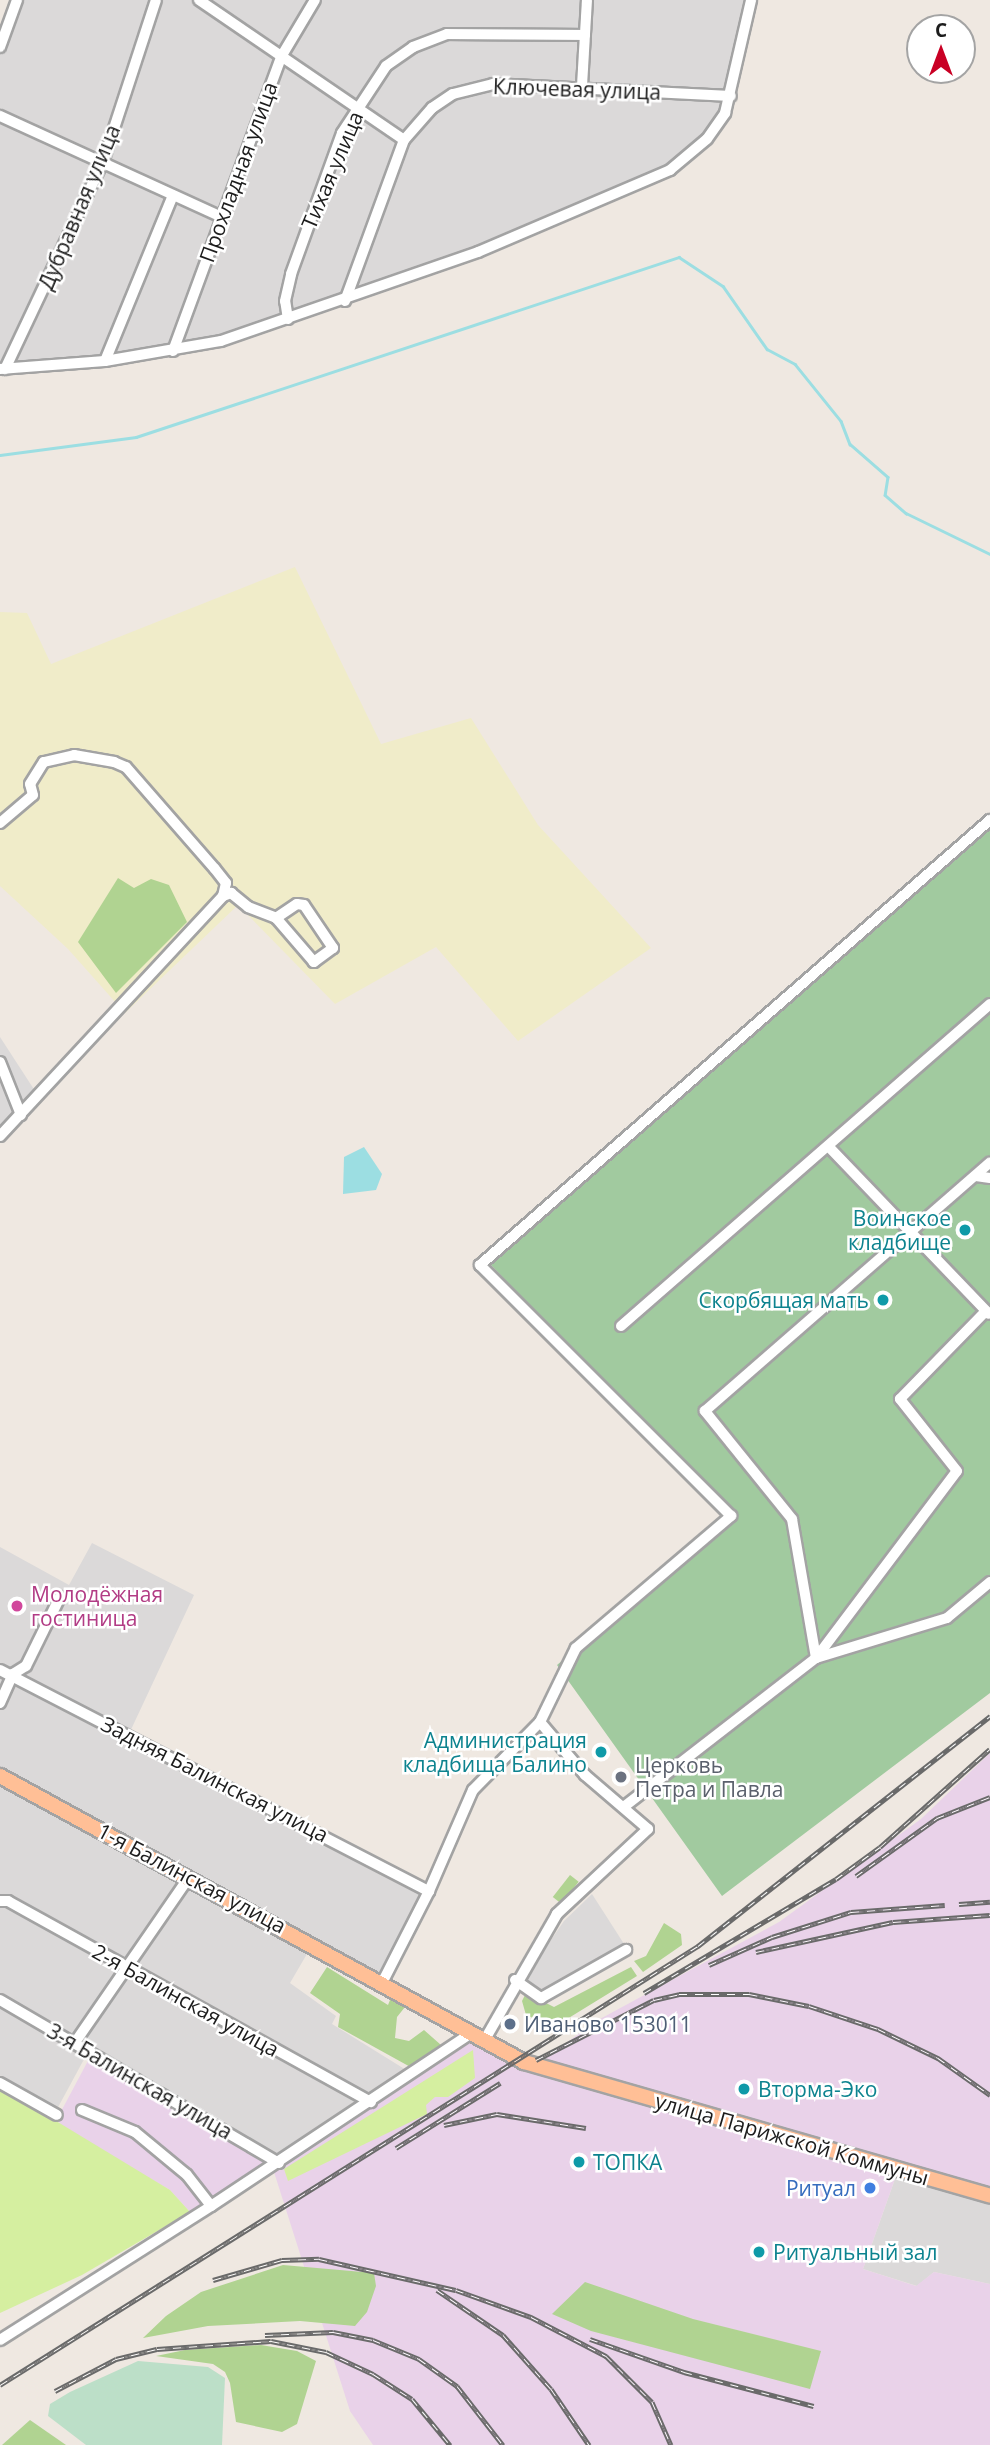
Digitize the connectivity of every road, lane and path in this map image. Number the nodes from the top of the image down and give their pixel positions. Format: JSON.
{"nodes":[{"id":1,"x":17,"y":0,"type":"edge"},
{"id":2,"x":156,"y":0,"type":"edge"},
{"id":3,"x":199,"y":0,"type":"edge"},
{"id":4,"x":315,"y":0,"type":"edge"},
{"id":5,"x":587,"y":0,"type":"edge"},
{"id":6,"x":751,"y":0,"type":"edge"},
{"id":7,"x":585,"y":35,"type":"junction"},
{"id":8,"x":0,"y":47,"type":"edge"},
{"id":9,"x":281,"y":57,"type":"junction"},
{"id":10,"x":582,"y":86,"type":"junction"},
{"id":11,"x":731,"y":96,"type":"junction"},
{"id":12,"x":356,"y":108,"type":"junction"},
{"id":13,"x":0,"y":116,"type":"edge"},
{"id":14,"x":404,"y":140,"type":"junction"},
{"id":15,"x":103,"y":162,"type":"junction"},
{"id":16,"x":173,"y":195,"type":"junction"},
{"id":17,"x":222,"y":217,"type":"junction"},
{"id":18,"x":345,"y":301,"type":"junction"},
{"id":19,"x":288,"y":319,"type":"junction"},
{"id":20,"x":173,"y":351,"type":"junction"},
{"id":21,"x":105,"y":361,"type":"junction"},
{"id":22,"x":2,"y":369,"type":"edge"},
{"id":23,"x":990,"y":820,"type":"edge"},
{"id":24,"x":0,"y":823,"type":"edge"},
{"id":25,"x":223,"y":896,"type":"junction"},
{"id":26,"x":276,"y":918,"type":"junction"},
{"id":27,"x":990,"y":1004,"type":"edge"},
{"id":28,"x":0,"y":1062,"type":"edge"},
{"id":29,"x":21,"y":1115,"type":"junction"},
{"id":30,"x":0,"y":1136,"type":"edge"},
{"id":31,"x":829,"y":1147,"type":"junction"},
{"id":32,"x":990,"y":1163,"type":"edge"},
{"id":33,"x":976,"y":1176,"type":"junction"},
{"id":34,"x":990,"y":1178,"type":"edge"},
{"id":35,"x":912,"y":1234,"type":"junction"},
{"id":36,"x":988,"y":1313,"type":"edge"},
{"id":37,"x":621,"y":1326,"type":"dead end"},
{"id":38,"x":990,"y":1582,"type":"edge"},
{"id":39,"x":60,"y":1597,"type":"dead end"},
{"id":40,"x":816,"y":1658,"type":"junction"},
{"id":41,"x":0,"y":1670,"type":"edge"},
{"id":42,"x":13,"y":1674,"type":"junction"},
{"id":43,"x":0,"y":1703,"type":"edge"},
{"id":44,"x":540,"y":1722,"type":"junction"},
{"id":45,"x":0,"y":1776,"type":"edge"},
{"id":46,"x":625,"y":1806,"type":"junction"},
{"id":47,"x":189,"y":1877,"type":"junction"},
{"id":48,"x":429,"y":1891,"type":"junction"},
{"id":49,"x":0,"y":1901,"type":"edge"},
{"id":50,"x":626,"y":1950,"type":"dead end"},
{"id":51,"x":126,"y":1965,"type":"junction"},
{"id":52,"x":515,"y":1980,"type":"junction"},
{"id":53,"x":382,"y":1983,"type":"junction"},
{"id":54,"x":0,"y":2000,"type":"edge"},
{"id":55,"x":470,"y":2034,"type":"junction"},
{"id":56,"x":76,"y":2041,"type":"junction"},
{"id":57,"x":484,"y":2042,"type":"junction"},
{"id":58,"x":0,"y":2083,"type":"edge"},
{"id":59,"x":371,"y":2102,"type":"junction"},
{"id":60,"x":82,"y":2110,"type":"dead end"},
{"id":61,"x":57,"y":2115,"type":"dead end"},
{"id":62,"x":279,"y":2163,"type":"junction"},
{"id":63,"x":990,"y":2196,"type":"edge"},
{"id":64,"x":211,"y":2206,"type":"junction"},
{"id":65,"x":0,"y":2340,"type":"edge"}],
"edges":[{"from":1,"to":8,"type":"street"},
{"from":2,"to":15,"type":"street","name":"Дубравная улица"},
{"from":3,"to":9,"type":"street"},
{"from":4,"to":9,"type":"street","name":"Прохладная улица"},
{"from":5,"to":7,"type":"street"},
{"from":6,"to":11,"type":"street"},
{"from":7,"to":10,"type":"street"},
{"from":7,"to":12,"type":"street","name":"Тихая улица"},
{"from":9,"to":12,"type":"street"},
{"from":9,"to":17,"type":"street","name":"Прохладная улица"},
{"from":10,"to":11,"type":"street","name":"Ключевая улица"},
{"from":10,"to":14,"type":"street","name":"Ключевая улица"},
{"from":11,"to":18,"type":"street"},
{"from":12,"to":14,"type":"street"},
{"from":12,"to":19,"type":"street","name":"Тихая улица"},
{"from":13,"to":15,"type":"street"},
{"from":14,"to":18,"type":"street","name":"Ключевая улица"},
{"from":15,"to":16,"type":"street"},
{"from":15,"to":22,"type":"street","name":"Дубравная улица"},
{"from":16,"to":17,"type":"street"},
{"from":16,"to":21,"type":"street"},
{"from":17,"to":20,"type":"street","name":"Прохладная улица"},
{"from":18,"to":19,"type":"street"},
{"from":19,"to":20,"type":"street"},
{"from":20,"to":21,"type":"street"},
{"from":21,"to":22,"type":"street"},
{"from":23,"to":44,"type":"street"},
{"from":24,"to":25,"type":"street"},
{"from":25,"to":26,"type":"street"},
{"from":25,"to":29,"type":"street"},
{"from":26,"to":26,"type":"street"},
{"from":27,"to":31,"type":"street"},
{"from":28,"to":29,"type":"street"},
{"from":29,"to":30,"type":"street"},
{"from":31,"to":35,"type":"street"},
{"from":31,"to":37,"type":"street"},
{"from":32,"to":33,"type":"street"},
{"from":33,"to":34,"type":"street"},
{"from":33,"to":35,"type":"street"},
{"from":35,"to":36,"type":"street"},
{"from":35,"to":40,"type":"street"},
{"from":36,"to":40,"type":"street"},
{"from":38,"to":40,"type":"street"},
{"from":39,"to":42,"type":"street"},
{"from":40,"to":46,"type":"street"},
{"from":41,"to":42,"type":"street","name":"Задняя Балинская улица"},
{"from":42,"to":43,"type":"street"},
{"from":42,"to":48,"type":"street","name":"Задняя Балинская улица"},
{"from":44,"to":46,"type":"street"},
{"from":44,"to":48,"type":"street"},
{"from":45,"to":47,"type":"main road","name":"1-я Балинская улица"},
{"from":46,"to":52,"type":"street"},
{"from":47,"to":51,"type":"street"},
{"from":47,"to":53,"type":"main road","name":"1-я Балинская улица"},
{"from":48,"to":53,"type":"street"},
{"from":49,"to":51,"type":"street","name":"2-я Балинская улица"},
{"from":50,"to":52,"type":"street"},
{"from":51,"to":56,"type":"street"},
{"from":51,"to":59,"type":"street","name":"2-я Балинская улица"},
{"from":52,"to":57,"type":"street"},
{"from":53,"to":55,"type":"main road","name":"1-я Балинская улица"},
{"from":54,"to":56,"type":"street","name":"3-я Балинская улица"},
{"from":55,"to":57,"type":"main road","name":"1-я Балинская улица"},
{"from":55,"to":59,"type":"street"},
{"from":56,"to":62,"type":"street","name":"3-я Балинская улица"},
{"from":57,"to":63,"type":"main road","name":"улица Парижской Коммуны"},
{"from":58,"to":61,"type":"street"},
{"from":59,"to":62,"type":"street"},
{"from":60,"to":64,"type":"street"},
{"from":62,"to":64,"type":"street"},
{"from":64,"to":65,"type":"street"}]}
